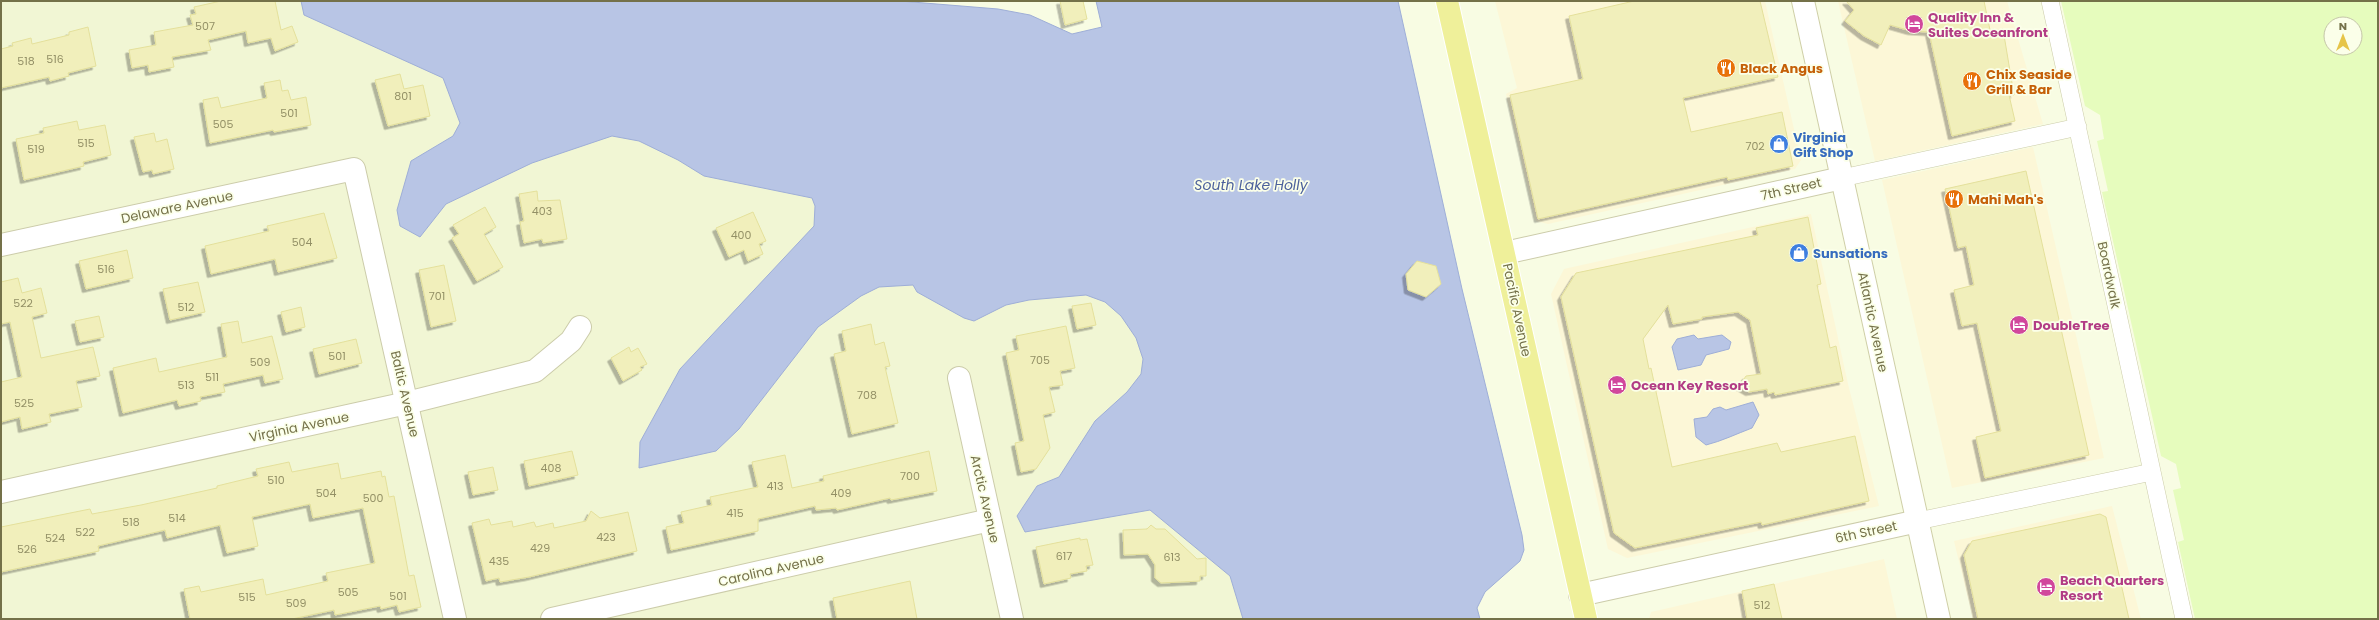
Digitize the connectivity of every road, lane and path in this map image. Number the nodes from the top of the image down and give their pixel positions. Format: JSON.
{"nodes":[{"id":1,"x":1447,"y":1,"type":"edge"},
{"id":2,"x":1803,"y":1,"type":"edge"},
{"id":3,"x":2050,"y":1,"type":"edge"},
{"id":4,"x":2078,"y":127,"type":"junction"},
{"id":5,"x":354,"y":169,"type":"joint"},
{"id":6,"x":1842,"y":178,"type":"junction"},
{"id":7,"x":1,"y":245,"type":"edge"},
{"id":8,"x":1505,"y":253,"type":"junction"},
{"id":9,"x":580,"y":327,"type":"dead end"},
{"id":10,"x":959,"y":378,"type":"dead end"},
{"id":11,"x":408,"y":403,"type":"junction"},
{"id":12,"x":2152,"y":472,"type":"junction"},
{"id":13,"x":1,"y":492,"type":"edge"},
{"id":14,"x":990,"y":520,"type":"junction"},
{"id":15,"x":1918,"y":520,"type":"junction"},
{"id":16,"x":1580,"y":595,"type":"junction"},
{"id":17,"x":455,"y":619,"type":"edge"},
{"id":18,"x":552,"y":619,"type":"edge"},
{"id":19,"x":1012,"y":619,"type":"edge"},
{"id":20,"x":1586,"y":619,"type":"edge"},
{"id":21,"x":1939,"y":619,"type":"edge"},
{"id":22,"x":2184,"y":619,"type":"edge"}],
"edges":[{"from":1,"to":8,"type":"highway","name":"Pacific Avenue"},
{"from":2,"to":6,"type":"street","name":"Atlantic Avenue"},
{"from":3,"to":4,"type":"street","name":"Boardwalk"},
{"from":4,"to":6,"type":"street","name":"7th Street"},
{"from":4,"to":12,"type":"street","name":"Boardwalk"},
{"from":5,"to":7,"type":"street","name":"Delaware Avenue"},
{"from":5,"to":11,"type":"street","name":"Baltic Avenue"},
{"from":6,"to":8,"type":"street","name":"7th Street"},
{"from":6,"to":15,"type":"street","name":"Atlantic Avenue"},
{"from":8,"to":16,"type":"highway","name":"Pacific Avenue"},
{"from":9,"to":11,"type":"street","name":"Virginia Avenue"},
{"from":10,"to":14,"type":"street","name":"Arctic Avenue"},
{"from":11,"to":13,"type":"street","name":"Virginia Avenue"},
{"from":11,"to":17,"type":"street","name":"Baltic Avenue"},
{"from":12,"to":15,"type":"street","name":"6th Street"},
{"from":12,"to":22,"type":"street","name":"Boardwalk"},
{"from":14,"to":18,"type":"street","name":"Carolina Avenue"},
{"from":14,"to":19,"type":"street","name":"Arctic Avenue"},
{"from":15,"to":16,"type":"street","name":"6th Street"},
{"from":15,"to":21,"type":"street","name":"Atlantic Avenue"},
{"from":16,"to":20,"type":"highway","name":"Pacific Avenue"}]}
